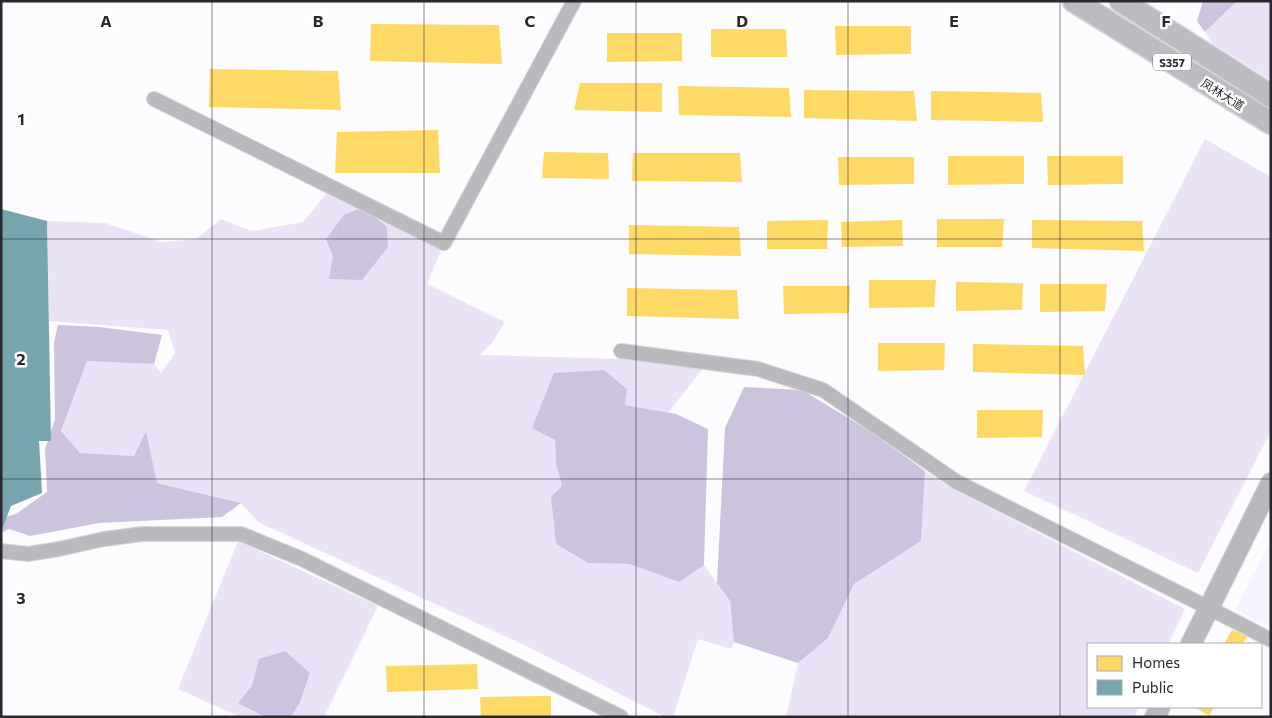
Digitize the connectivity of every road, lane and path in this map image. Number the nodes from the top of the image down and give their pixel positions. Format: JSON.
{"nodes":[{"id":1,"x":574,"y":1,"type":"edge"},
{"id":2,"x":1074,"y":1,"type":"edge"},
{"id":3,"x":1121,"y":1,"type":"edge"},
{"id":4,"x":1271,"y":96,"type":"edge"},
{"id":5,"x":154,"y":99,"type":"dead end"},
{"id":6,"x":1271,"y":124,"type":"edge"},
{"id":7,"x":621,"y":351,"type":"dead end"},
{"id":8,"x":1271,"y":483,"type":"edge"},
{"id":9,"x":1271,"y":514,"type":"edge"},
{"id":10,"x":1,"y":551,"type":"edge"},
{"id":11,"x":1215,"y":611,"type":"junction"},
{"id":12,"x":1271,"y":640,"type":"edge"},
{"id":13,"x":1192,"y":643,"type":"edge"},
{"id":14,"x":1205,"y":643,"type":"edge"},
{"id":15,"x":621,"y":717,"type":"edge"}],
"edges":[{"from":1,"to":5,"type":"street"},
{"from":2,"to":6,"type":"main road","name":"凤林大道","number":"S357"},
{"from":3,"to":4,"type":"main road","name":"凤林大道","number":"S357"},
{"from":7,"to":11,"type":"street"},
{"from":8,"to":11,"type":"main road"},
{"from":9,"to":11,"type":"main road"},
{"from":10,"to":15,"type":"street"},
{"from":11,"to":12,"type":"street"},
{"from":11,"to":13,"type":"main road"},
{"from":11,"to":14,"type":"main road"}]}
